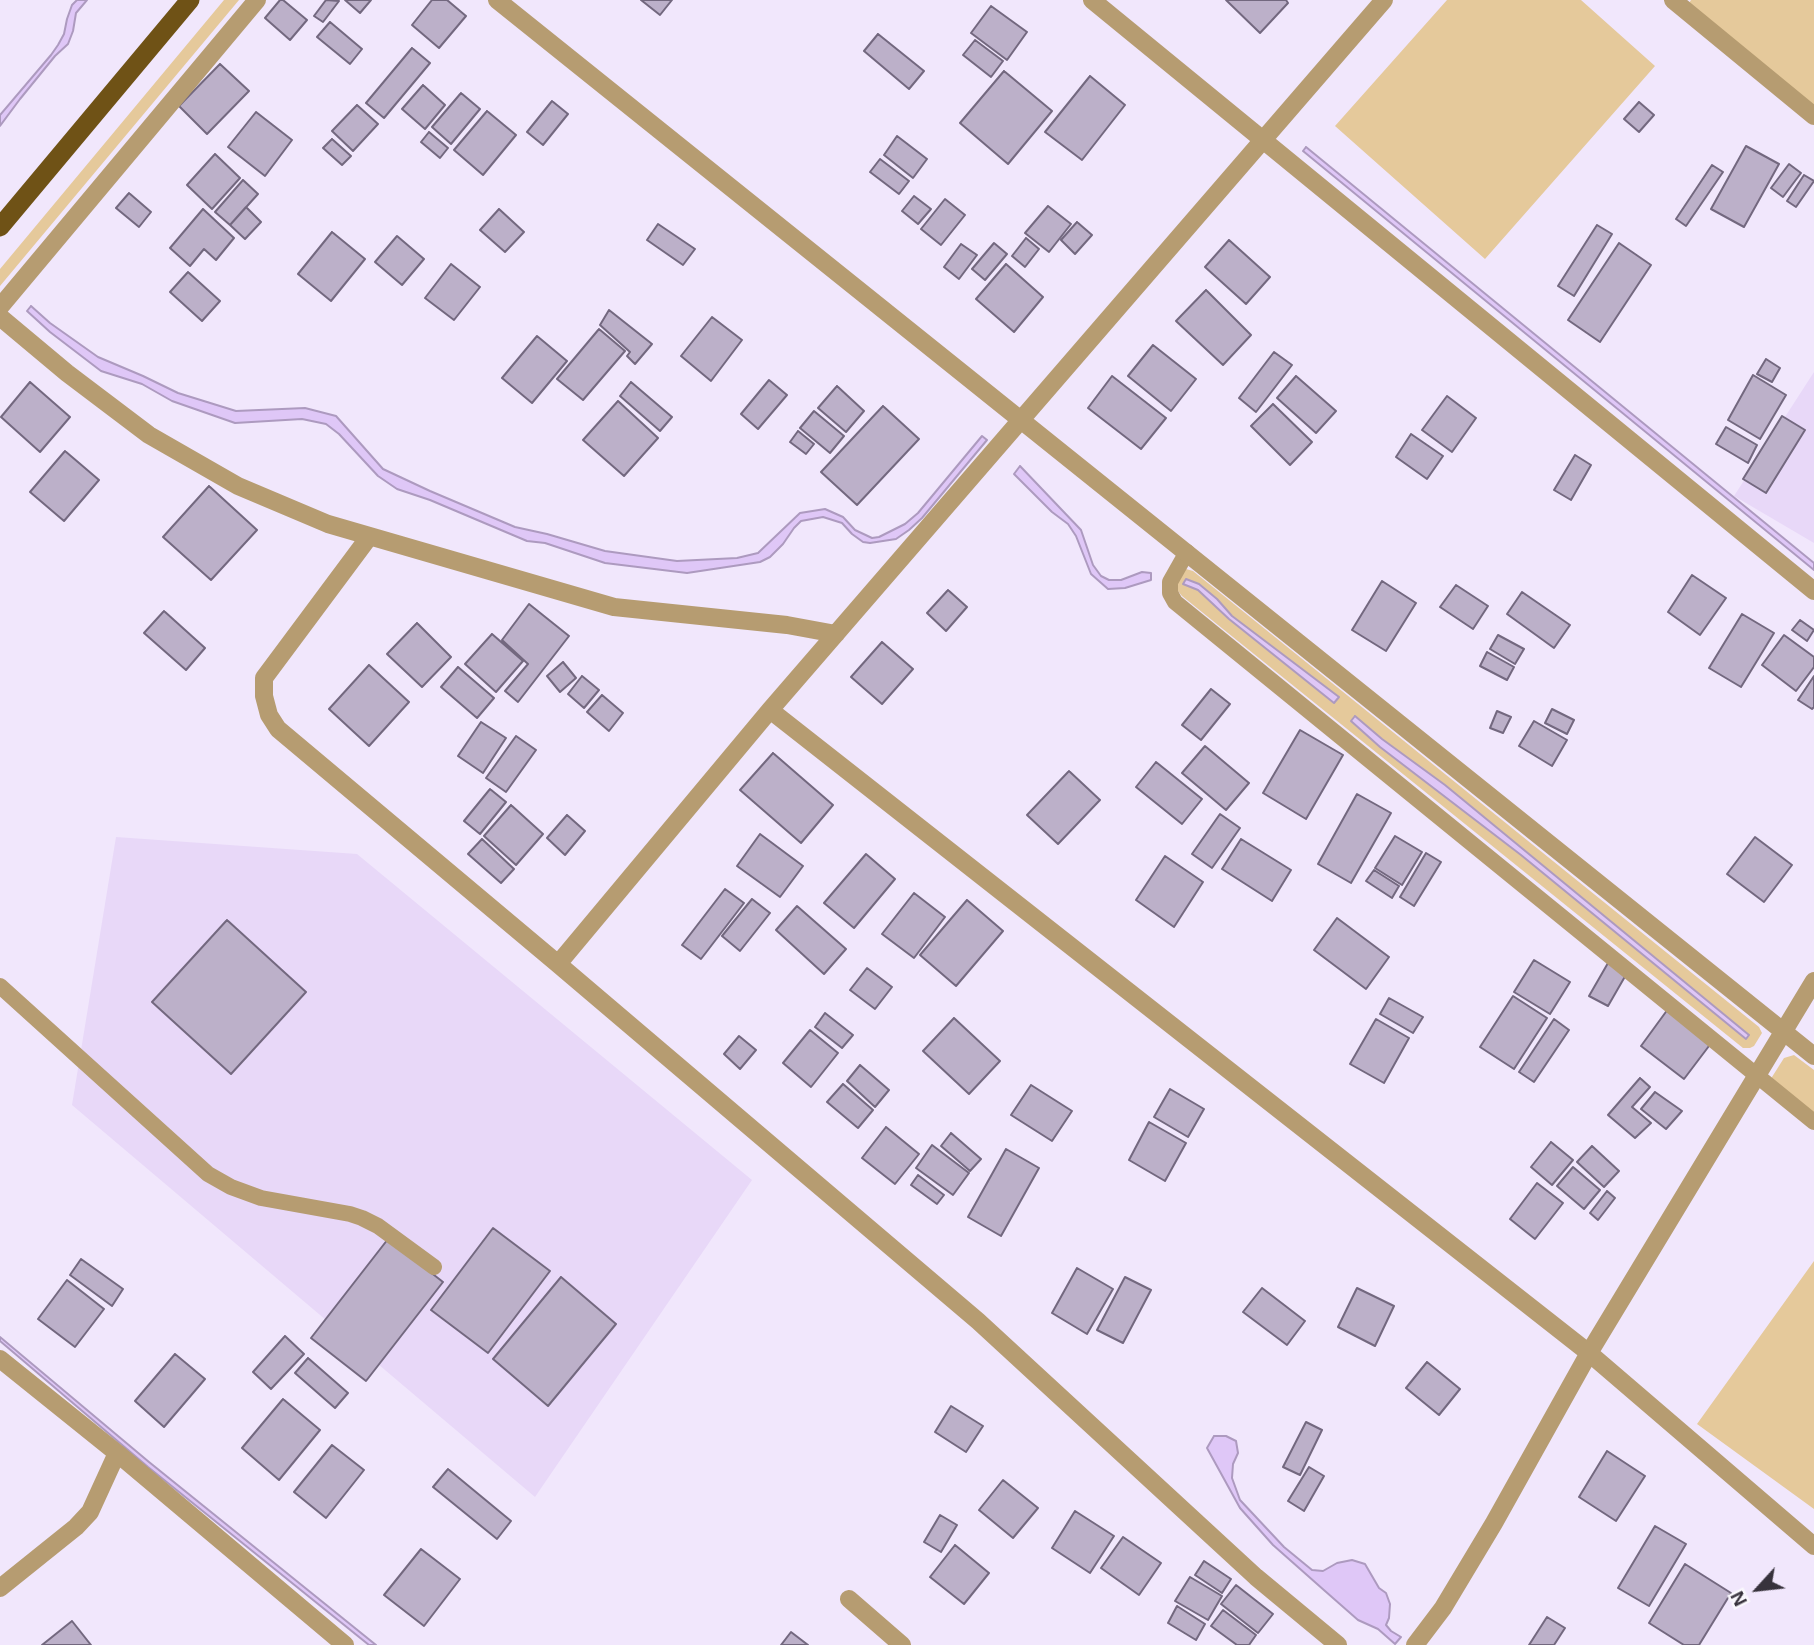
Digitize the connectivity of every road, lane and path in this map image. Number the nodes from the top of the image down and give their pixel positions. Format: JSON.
{"nodes":[{"id":1,"x":190,"y":0,"type":"edge"},
{"id":2,"x":257,"y":0,"type":"edge"},
{"id":3,"x":497,"y":0,"type":"edge"},
{"id":4,"x":1092,"y":0,"type":"edge"},
{"id":5,"x":1384,"y":0,"type":"edge"},
{"id":6,"x":1673,"y":0,"type":"edge"},
{"id":7,"x":1814,"y":116,"type":"edge"},
{"id":8,"x":1262,"y":141,"type":"junction"},
{"id":9,"x":0,"y":227,"type":"edge"},
{"id":10,"x":0,"y":307,"type":"edge"},
{"id":11,"x":0,"y":317,"type":"edge"},
{"id":12,"x":1021,"y":420,"type":"junction"},
{"id":13,"x":369,"y":537,"type":"junction"},
{"id":14,"x":1187,"y":552,"type":"junction"},
{"id":15,"x":1814,"y":591,"type":"edge"},
{"id":16,"x":836,"y":634,"type":"junction"},
{"id":17,"x":770,"y":710,"type":"junction"},
{"id":18,"x":558,"y":964,"type":"junction"},
{"id":19,"x":1814,"y":981,"type":"edge"},
{"id":20,"x":0,"y":986,"type":"edge"},
{"id":21,"x":1784,"y":1032,"type":"junction"},
{"id":22,"x":1814,"y":1056,"type":"edge"},
{"id":23,"x":1757,"y":1076,"type":"junction"},
{"id":24,"x":1814,"y":1122,"type":"edge"},
{"id":25,"x":434,"y":1268,"type":"dead end"},
{"id":26,"x":1590,"y":1353,"type":"junction"},
{"id":27,"x":0,"y":1359,"type":"edge"},
{"id":28,"x":117,"y":1453,"type":"junction"},
{"id":29,"x":1814,"y":1546,"type":"edge"},
{"id":30,"x":0,"y":1588,"type":"edge"},
{"id":31,"x":849,"y":1599,"type":"dead end"},
{"id":32,"x":345,"y":1645,"type":"edge"},
{"id":33,"x":902,"y":1645,"type":"edge"},
{"id":34,"x":1338,"y":1645,"type":"edge"},
{"id":35,"x":1415,"y":1645,"type":"edge"}],
"edges":[{"from":1,"to":9,"type":"highway"},
{"from":2,"to":10,"type":"street"},
{"from":3,"to":12,"type":"street"},
{"from":4,"to":8,"type":"street"},
{"from":5,"to":8,"type":"street"},
{"from":6,"to":7,"type":"street"},
{"from":8,"to":12,"type":"street"},
{"from":8,"to":15,"type":"street"},
{"from":11,"to":13,"type":"street"},
{"from":12,"to":14,"type":"street"},
{"from":12,"to":16,"type":"street"},
{"from":13,"to":16,"type":"street"},
{"from":13,"to":18,"type":"street"},
{"from":14,"to":21,"type":"street"},
{"from":14,"to":23,"type":"lane"},
{"from":16,"to":17,"type":"street"},
{"from":17,"to":18,"type":"street"},
{"from":17,"to":26,"type":"street"},
{"from":18,"to":34,"type":"street"},
{"from":19,"to":21,"type":"street"},
{"from":20,"to":25,"type":"lane"},
{"from":21,"to":22,"type":"street"},
{"from":21,"to":23,"type":"street"},
{"from":23,"to":24,"type":"lane"},
{"from":23,"to":26,"type":"street"},
{"from":26,"to":29,"type":"street"},
{"from":26,"to":35,"type":"street"},
{"from":27,"to":28,"type":"street"},
{"from":28,"to":30,"type":"street"},
{"from":28,"to":32,"type":"street"},
{"from":31,"to":33,"type":"street"}]}
